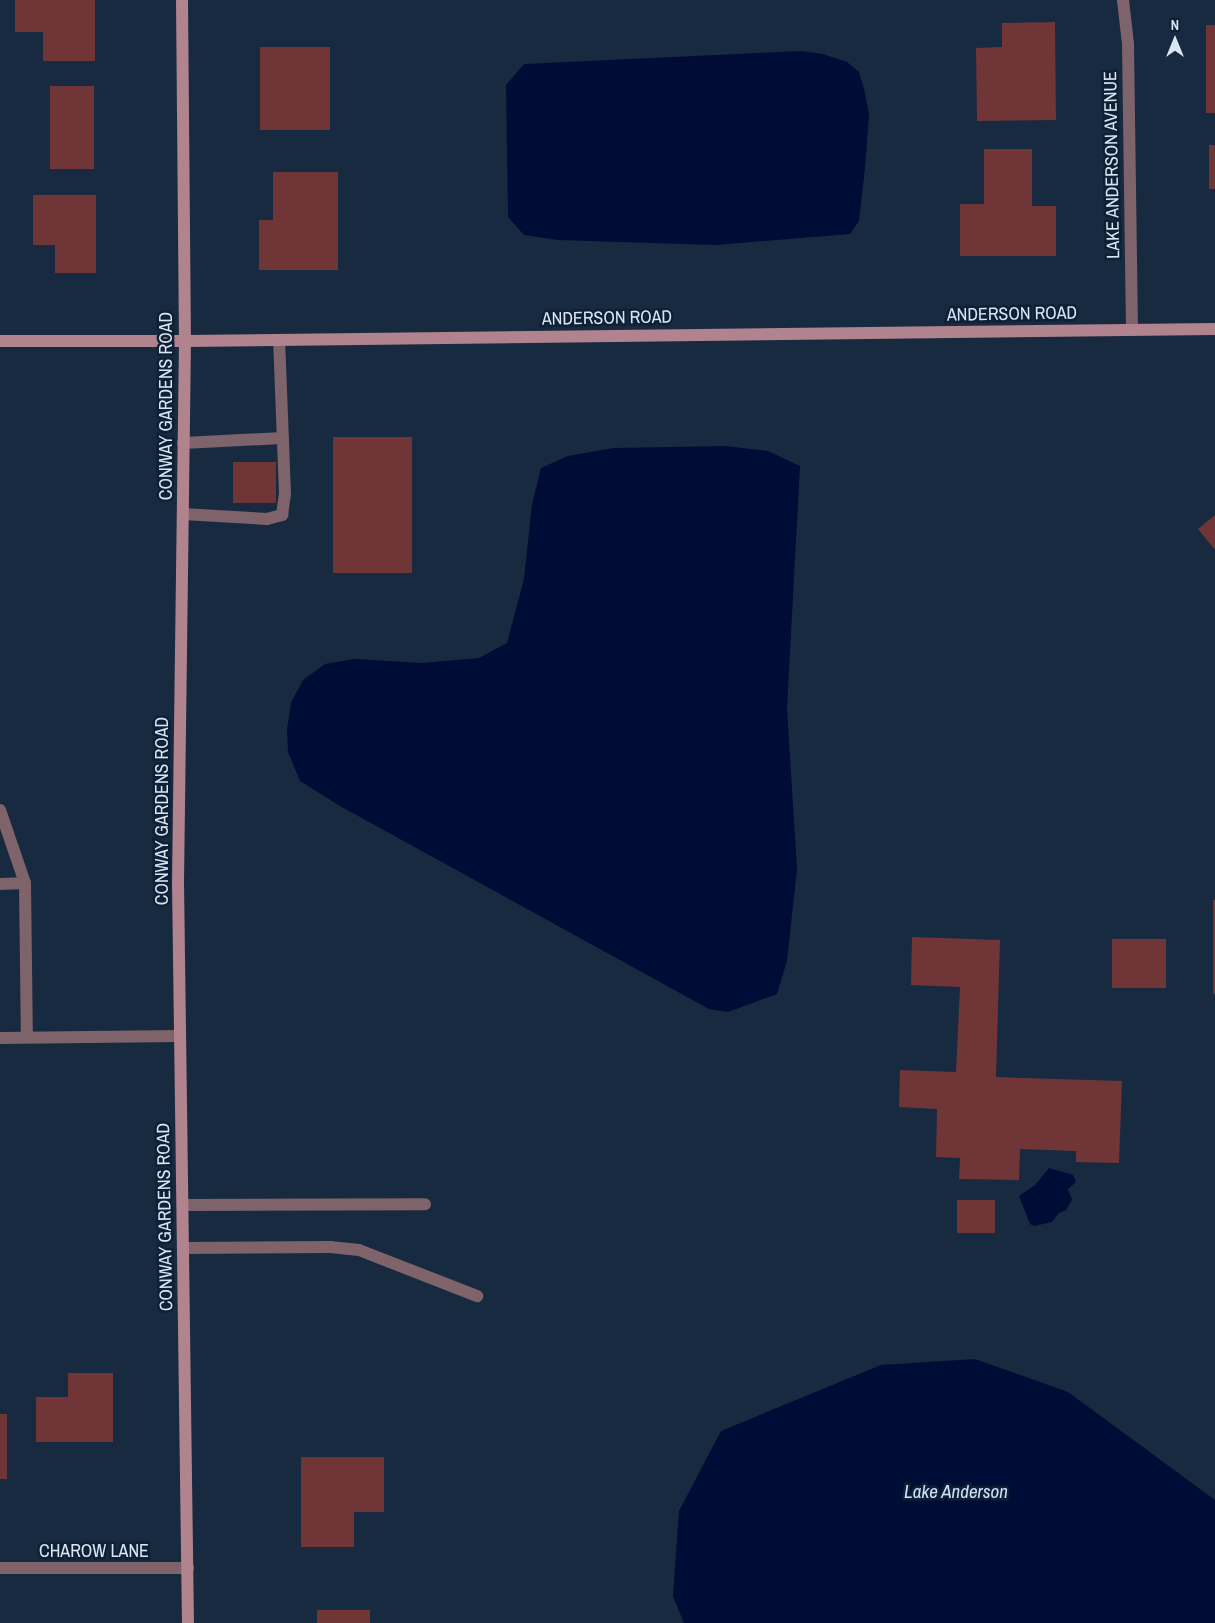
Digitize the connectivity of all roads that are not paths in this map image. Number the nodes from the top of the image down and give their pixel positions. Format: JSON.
{"nodes":[{"id":1,"x":182,"y":0,"type":"edge"},
{"id":2,"x":1123,"y":0,"type":"edge"},
{"id":3,"x":1215,"y":329,"type":"edge"},
{"id":4,"x":1132,"y":330,"type":"junction"},
{"id":5,"x":279,"y":340,"type":"junction"},
{"id":6,"x":0,"y":341,"type":"edge"},
{"id":7,"x":185,"y":341,"type":"junction"},
{"id":8,"x":283,"y":438,"type":"junction"},
{"id":9,"x":183,"y":443,"type":"junction"},
{"id":10,"x":183,"y":514,"type":"junction"},
{"id":11,"x":0,"y":810,"type":"edge"},
{"id":12,"x":0,"y":884,"type":"edge"},
{"id":13,"x":25,"y":884,"type":"junction"},
{"id":14,"x":180,"y":1036,"type":"junction"},
{"id":15,"x":0,"y":1038,"type":"edge"},
{"id":16,"x":27,"y":1038,"type":"junction"},
{"id":17,"x":425,"y":1204,"type":"dead end"},
{"id":18,"x":183,"y":1206,"type":"junction"},
{"id":19,"x":183,"y":1248,"type":"junction"},
{"id":20,"x":477,"y":1296,"type":"dead end"},
{"id":21,"x":0,"y":1568,"type":"edge"},
{"id":22,"x":188,"y":1568,"type":"junction"},
{"id":23,"x":188,"y":1623,"type":"edge"}],
"edges":[{"from":1,"to":7,"type":"street","name":"CONWAY GARDENS ROAD"},
{"from":2,"to":4,"type":"street","name":"LAKE ANDERSON AVENUE"},
{"from":3,"to":4,"type":"street","name":"ANDERSON ROAD"},
{"from":4,"to":5,"type":"street","name":"ANDERSON ROAD"},
{"from":5,"to":7,"type":"street","name":"ANDERSON ROAD"},
{"from":5,"to":8,"type":"street"},
{"from":6,"to":7,"type":"street","name":"ANDERSON ROAD"},
{"from":7,"to":9,"type":"street","name":"CONWAY GARDENS ROAD"},
{"from":8,"to":9,"type":"street"},
{"from":8,"to":10,"type":"street"},
{"from":9,"to":10,"type":"street","name":"CONWAY GARDENS ROAD"},
{"from":10,"to":14,"type":"street","name":"CONWAY GARDENS ROAD"},
{"from":11,"to":13,"type":"street"},
{"from":12,"to":13,"type":"street"},
{"from":13,"to":16,"type":"street"},
{"from":14,"to":16,"type":"street"},
{"from":14,"to":18,"type":"street","name":"CONWAY GARDENS ROAD"},
{"from":15,"to":16,"type":"street"},
{"from":17,"to":18,"type":"street"},
{"from":18,"to":19,"type":"street","name":"CONWAY GARDENS ROAD"},
{"from":19,"to":20,"type":"street"},
{"from":19,"to":22,"type":"street","name":"CONWAY GARDENS ROAD"},
{"from":21,"to":22,"type":"street","name":"CHAROW LANE"},
{"from":22,"to":23,"type":"street","name":"CONWAY GARDENS ROAD"}]}
